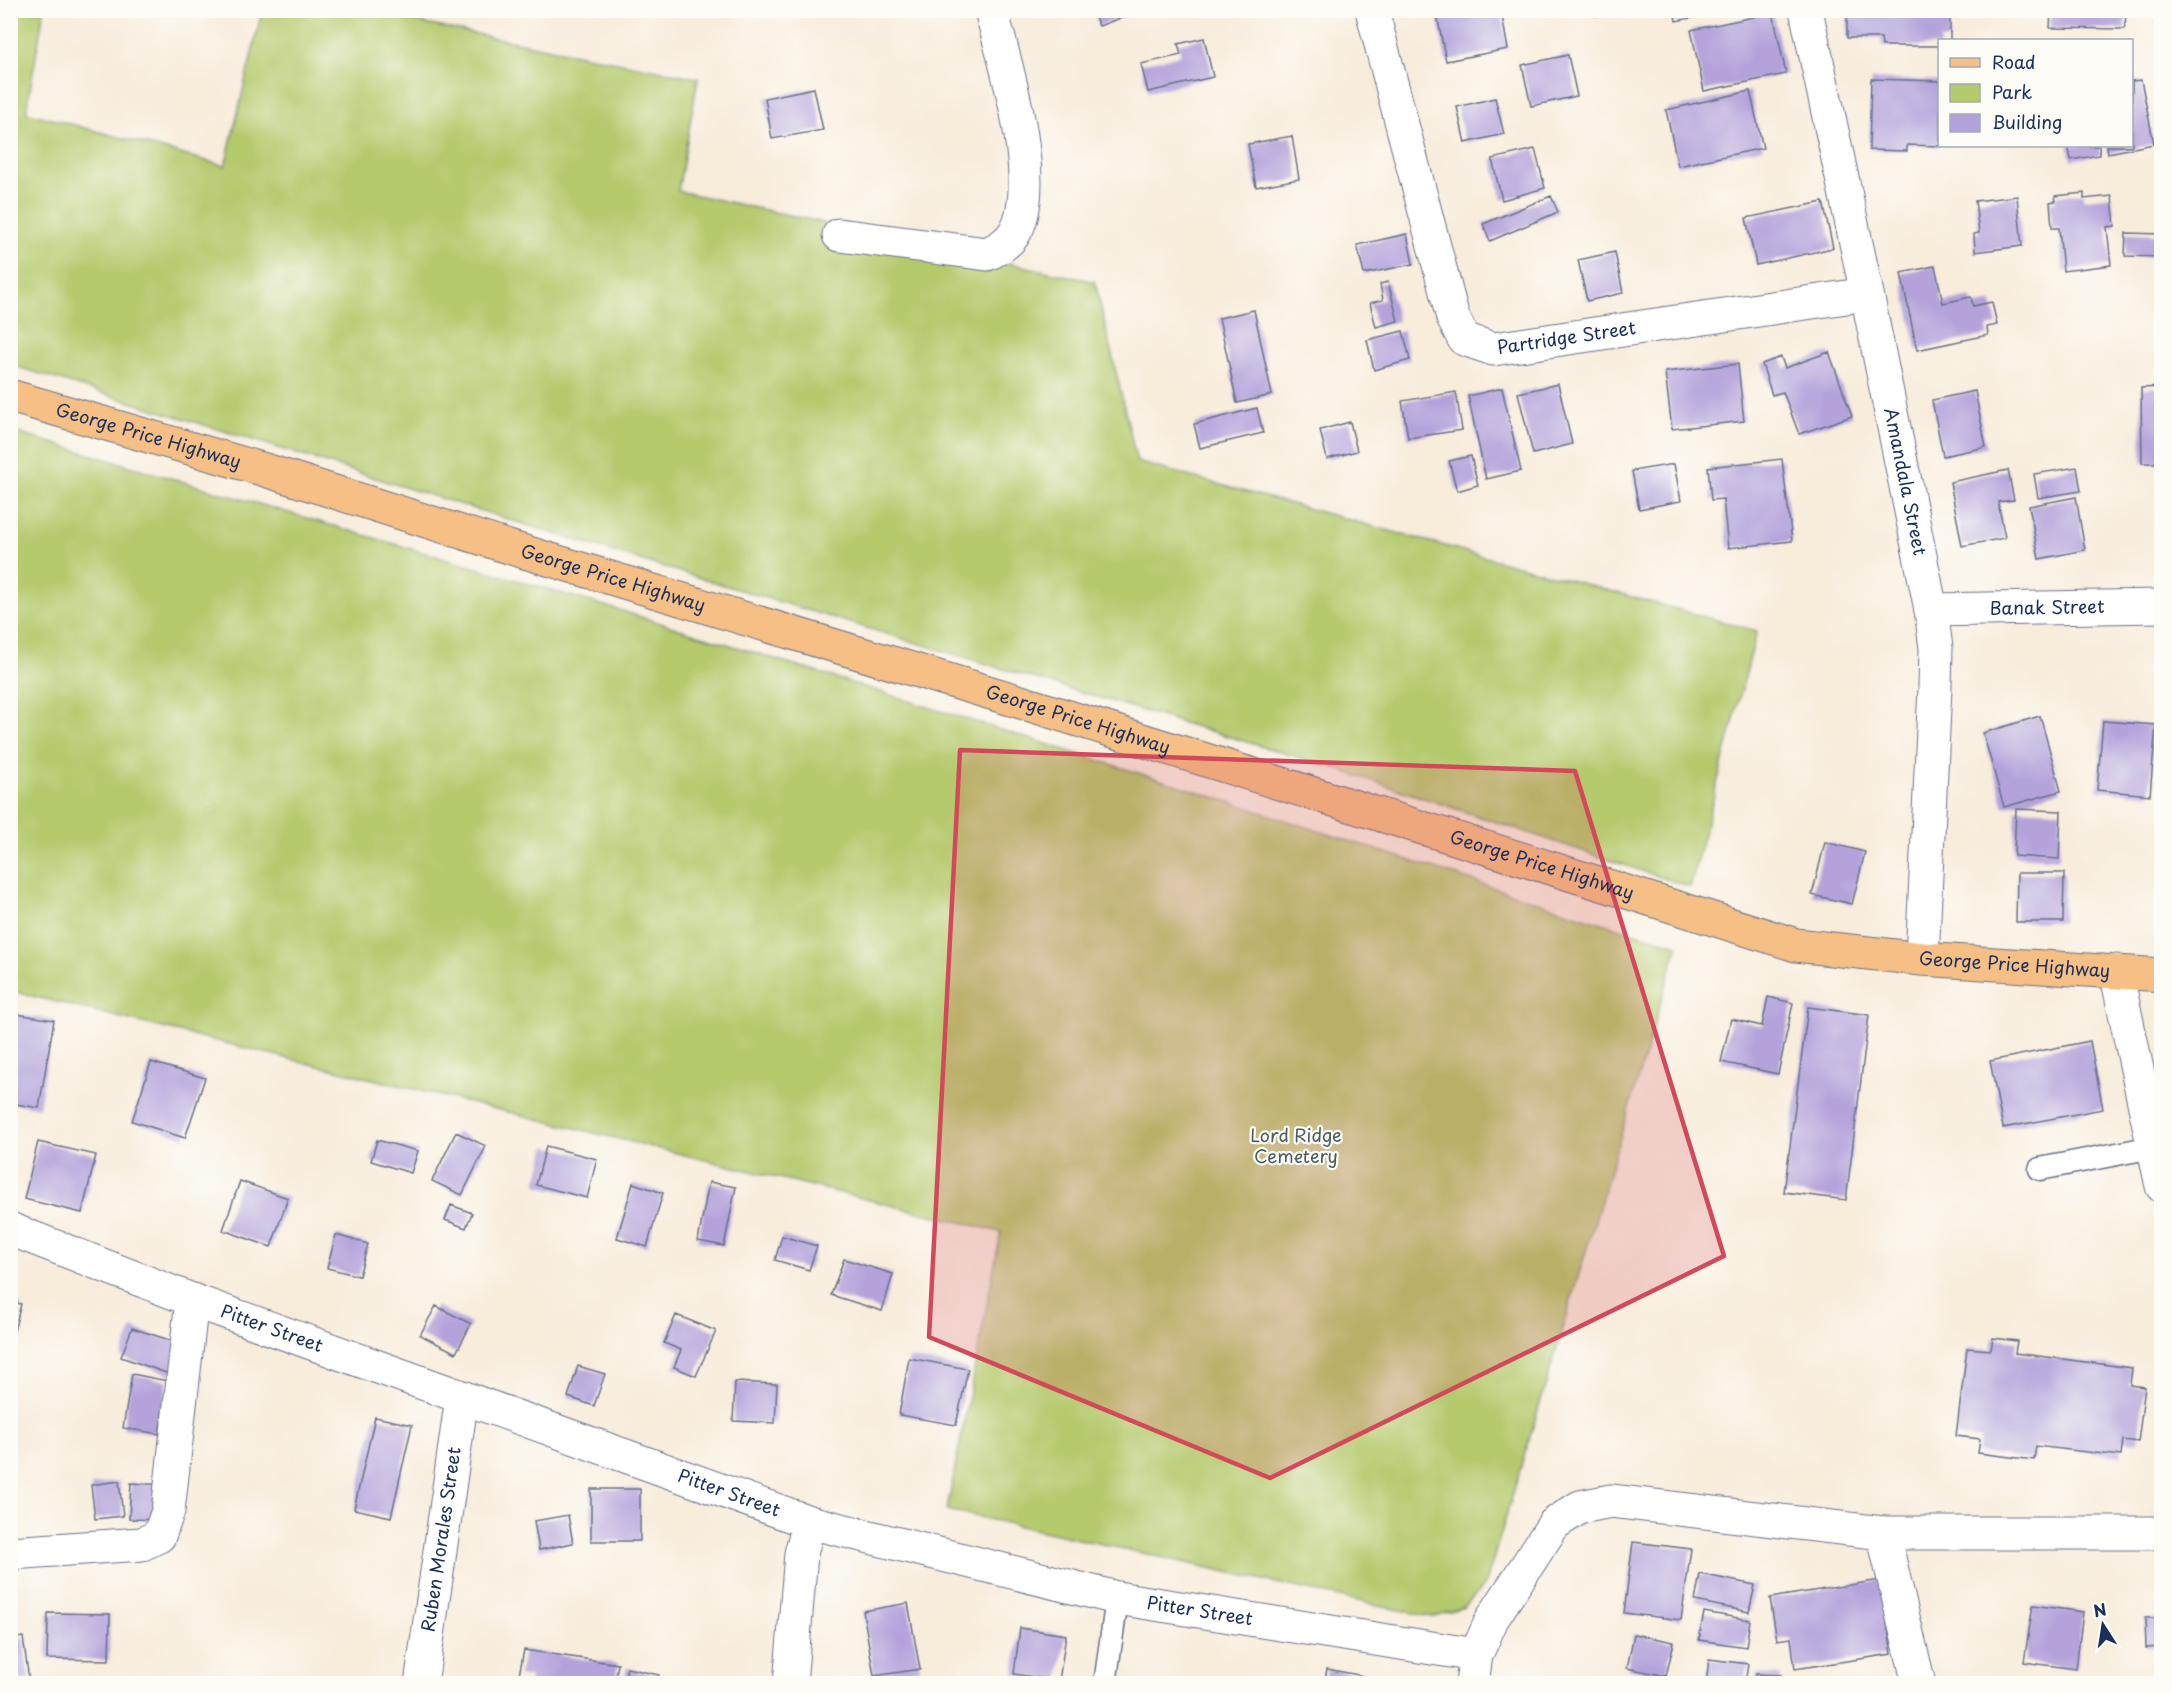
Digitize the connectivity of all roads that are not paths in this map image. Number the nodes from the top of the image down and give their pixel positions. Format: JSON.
{"nodes":[{"id":1,"x":991,"y":10,"type":"edge"},
{"id":2,"x":1372,"y":10,"type":"edge"},
{"id":3,"x":1806,"y":10,"type":"edge"},
{"id":4,"x":839,"y":235,"type":"dead end"},
{"id":5,"x":1867,"y":294,"type":"junction"},
{"id":6,"x":10,"y":396,"type":"edge"},
{"id":7,"x":2162,"y":606,"type":"edge"},
{"id":8,"x":1931,"y":610,"type":"junction"},
{"id":9,"x":1922,"y":959,"type":"junction"},
{"id":10,"x":2116,"y":971,"type":"junction"},
{"id":11,"x":2160,"y":974,"type":"edge"},
{"id":12,"x":2153,"y":1147,"type":"junction"},
{"id":13,"x":2040,"y":1169,"type":"dead end"},
{"id":14,"x":2162,"y":1186,"type":"edge"},
{"id":15,"x":10,"y":1229,"type":"edge"},
{"id":16,"x":192,"y":1300,"type":"junction"},
{"id":17,"x":462,"y":1397,"type":"junction"},
{"id":18,"x":809,"y":1522,"type":"junction"},
{"id":19,"x":1883,"y":1533,"type":"junction"},
{"id":20,"x":2162,"y":1533,"type":"edge"},
{"id":21,"x":10,"y":1553,"type":"edge"},
{"id":22,"x":1118,"y":1598,"type":"junction"},
{"id":23,"x":1474,"y":1669,"type":"edge"},
{"id":24,"x":421,"y":1683,"type":"edge"},
{"id":25,"x":790,"y":1683,"type":"edge"},
{"id":26,"x":1105,"y":1683,"type":"edge"},
{"id":27,"x":1918,"y":1683,"type":"edge"}],
"edges":[{"from":1,"to":4,"type":"street"},
{"from":2,"to":5,"type":"street","name":"Partridge Street"},
{"from":3,"to":5,"type":"street","name":"Amandala Street"},
{"from":5,"to":8,"type":"street","name":"Amandala Street"},
{"from":6,"to":9,"type":"main road","name":"George Price Highway"},
{"from":7,"to":8,"type":"street","name":"Banak Street"},
{"from":8,"to":9,"type":"street","name":"Amandala Street"},
{"from":9,"to":10,"type":"main road","name":"George Price Highway"},
{"from":10,"to":11,"type":"main road","name":"George Price Highway"},
{"from":10,"to":12,"type":"street"},
{"from":12,"to":13,"type":"lane"},
{"from":12,"to":14,"type":"street"},
{"from":15,"to":16,"type":"street","name":"Pitter Street"},
{"from":16,"to":17,"type":"street","name":"Pitter Street"},
{"from":16,"to":21,"type":"street"},
{"from":17,"to":18,"type":"street","name":"Pitter Street"},
{"from":17,"to":24,"type":"street","name":"Ruben Morales Street"},
{"from":18,"to":22,"type":"street","name":"Pitter Street"},
{"from":18,"to":25,"type":"street"},
{"from":19,"to":20,"type":"street"},
{"from":19,"to":23,"type":"street"},
{"from":19,"to":27,"type":"street"},
{"from":22,"to":23,"type":"street","name":"Pitter Street"},
{"from":22,"to":26,"type":"lane"}]}
